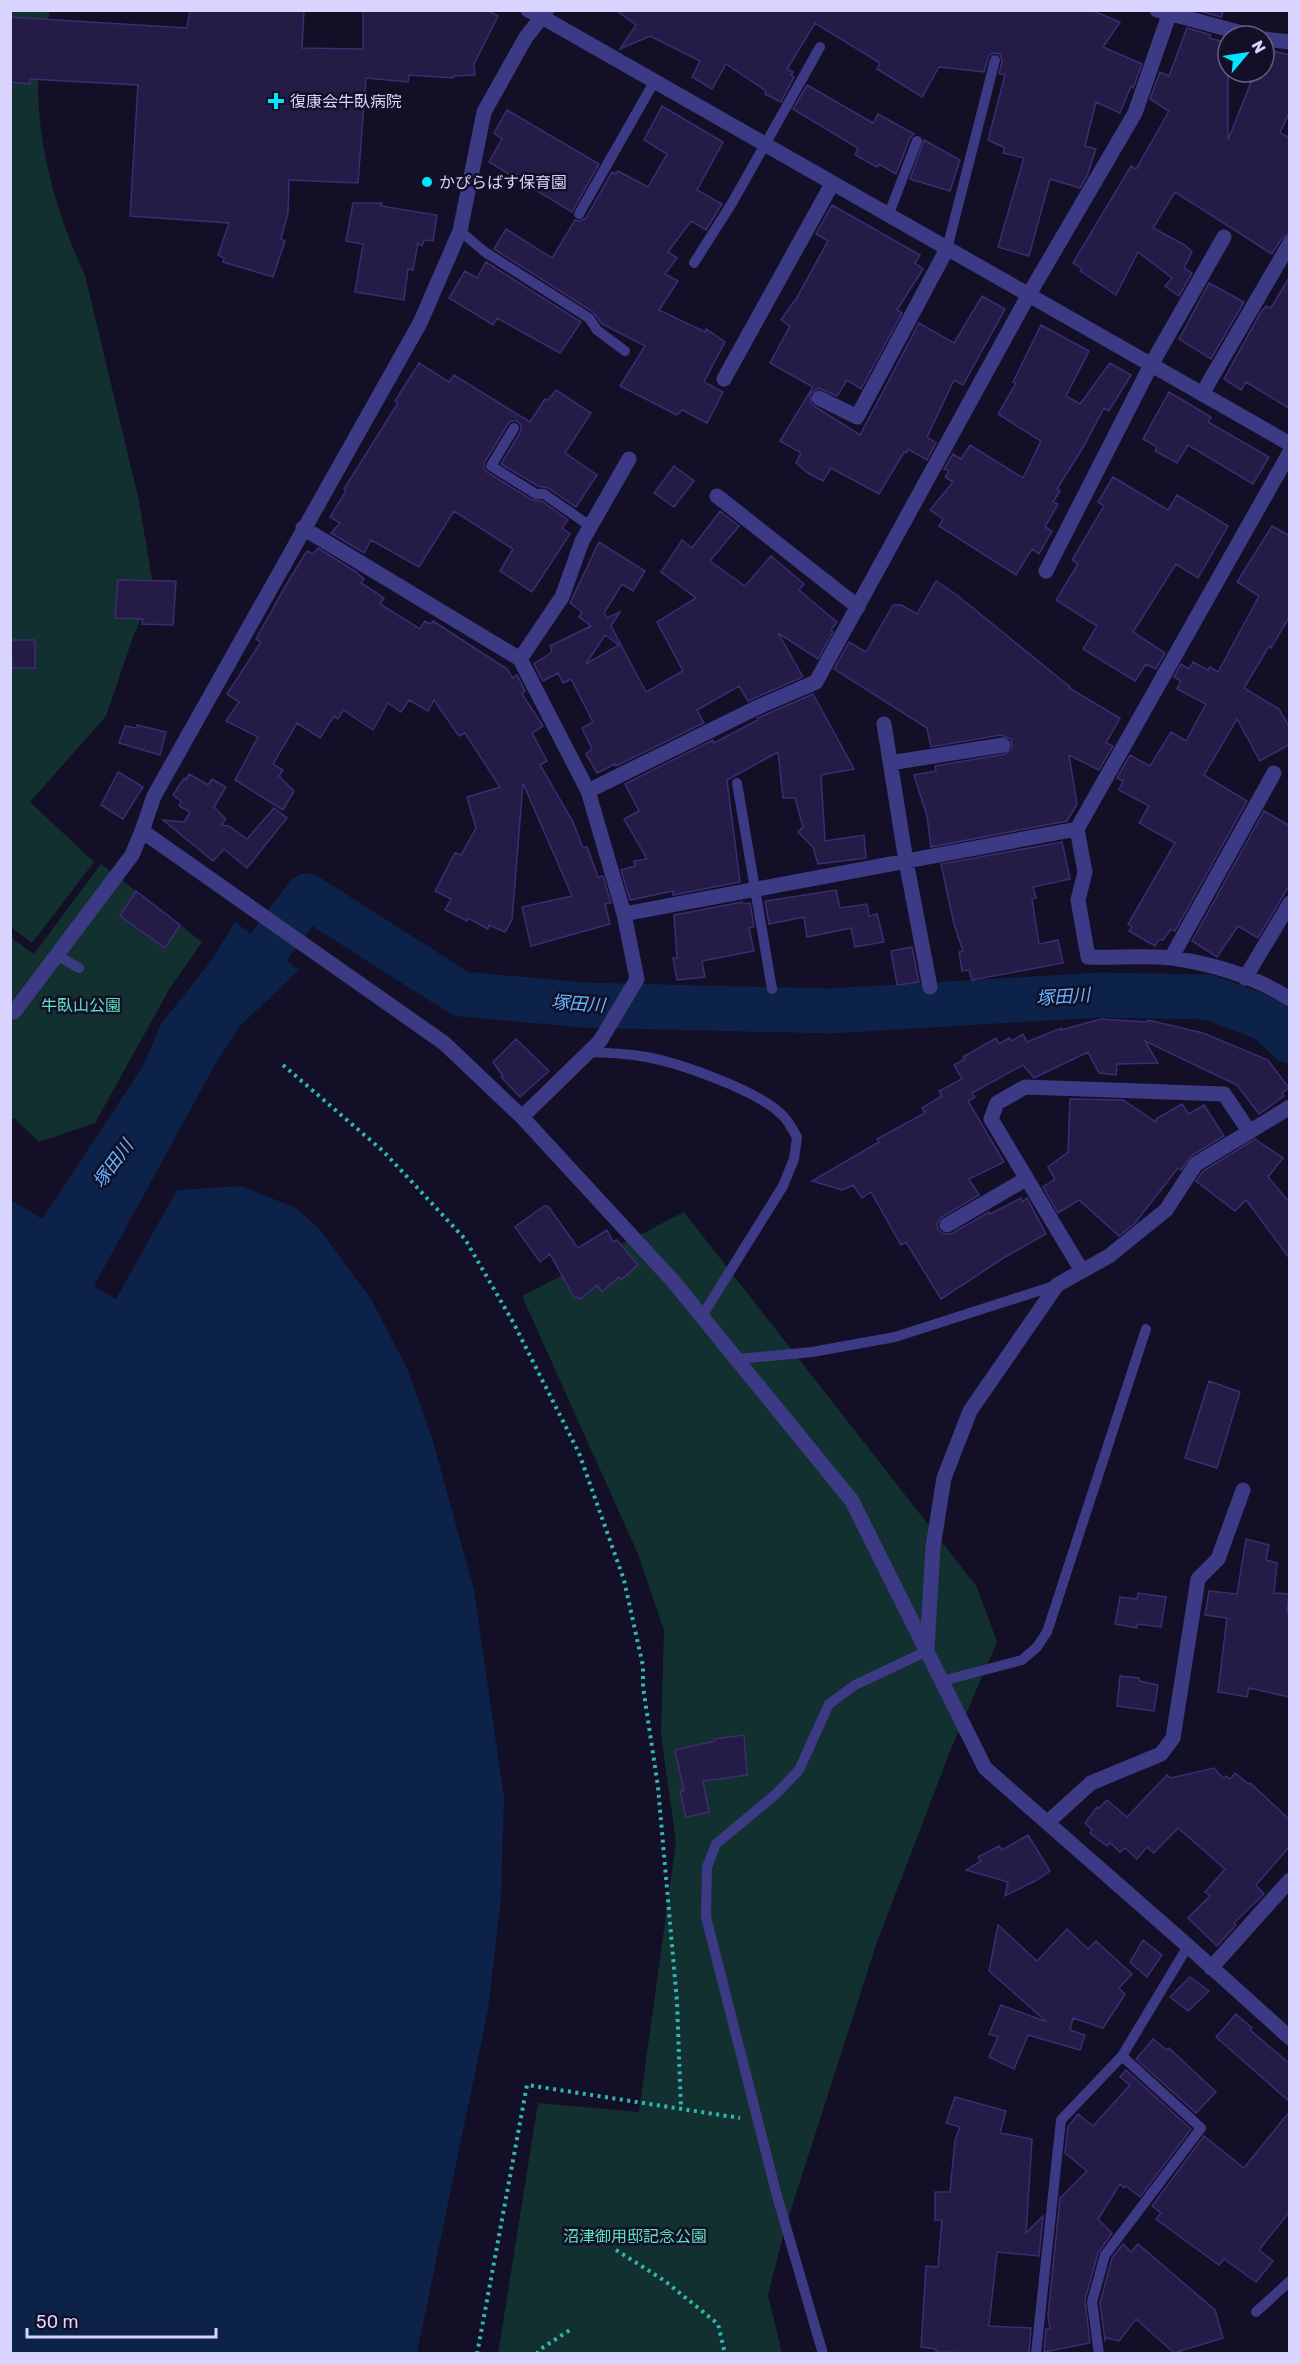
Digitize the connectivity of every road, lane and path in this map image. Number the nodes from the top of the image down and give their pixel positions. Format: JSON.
{"nodes":[{"id":1,"x":539,"y":13,"type":"edge"},
{"id":2,"x":1163,"y":13,"type":"edge"},
{"id":3,"x":1216,"y":27,"type":"edge"},
{"id":4,"x":820,"y":47,"type":"dead end"},
{"id":5,"x":995,"y":60,"type":"dead end"},
{"id":6,"x":654,"y":82,"type":"junction"},
{"id":7,"x":916,"y":141,"type":"dead end"},
{"id":8,"x":764,"y":145,"type":"junction"},
{"id":9,"x":832,"y":184,"type":"junction"},
{"id":10,"x":579,"y":214,"type":"dead end"},
{"id":11,"x":888,"y":216,"type":"junction"},
{"id":12,"x":460,"y":231,"type":"junction"},
{"id":13,"x":1224,"y":237,"type":"dead end"},
{"id":14,"x":1290,"y":243,"type":"edge"},
{"id":15,"x":947,"y":249,"type":"junction"},
{"id":16,"x":694,"y":263,"type":"dead end"},
{"id":17,"x":1028,"y":296,"type":"junction"},
{"id":18,"x":625,"y":351,"type":"dead end"},
{"id":19,"x":1151,"y":365,"type":"junction"},
{"id":20,"x":724,"y":379,"type":"dead end"},
{"id":21,"x":1202,"y":394,"type":"junction"},
{"id":22,"x":819,"y":398,"type":"dead end"},
{"id":23,"x":514,"y":429,"type":"dead end"},
{"id":24,"x":1290,"y":444,"type":"edge"},
{"id":25,"x":1290,"y":452,"type":"edge"},
{"id":26,"x":629,"y":459,"type":"dead end"},
{"id":27,"x":717,"y":496,"type":"dead end"},
{"id":28,"x":590,"y":526,"type":"junction"},
{"id":29,"x":303,"y":528,"type":"junction"},
{"id":30,"x":1046,"y":571,"type":"dead end"},
{"id":31,"x":858,"y":607,"type":"junction"},
{"id":32,"x":520,"y":659,"type":"junction"},
{"id":33,"x":884,"y":724,"type":"dead end"},
{"id":34,"x":1002,"y":745,"type":"dead end"},
{"id":35,"x":890,"y":763,"type":"junction"},
{"id":36,"x":1274,"y":773,"type":"dead end"},
{"id":37,"x":737,"y":783,"type":"dead end"},
{"id":38,"x":588,"y":791,"type":"junction"},
{"id":39,"x":1077,"y":829,"type":"junction"},
{"id":40,"x":142,"y":831,"type":"junction"},
{"id":41,"x":906,"y":861,"type":"junction"},
{"id":42,"x":755,"y":889,"type":"junction"},
{"id":43,"x":1290,"y":903,"type":"edge"},
{"id":44,"x":624,"y":914,"type":"junction"},
{"id":45,"x":58,"y":956,"type":"junction"},
{"id":46,"x":1171,"y":958,"type":"junction"},
{"id":47,"x":79,"y":969,"type":"dead end"},
{"id":48,"x":1245,"y":978,"type":"junction"},
{"id":49,"x":930,"y":987,"type":"dead end"},
{"id":50,"x":772,"y":989,"type":"dead end"},
{"id":51,"x":1290,"y":999,"type":"edge"},
{"id":52,"x":12,"y":1011,"type":"edge"},
{"id":53,"x":589,"y":1052,"type":"junction"},
{"id":54,"x":283,"y":1065,"type":"dead end"},
{"id":55,"x":1290,"y":1107,"type":"edge"},
{"id":56,"x":522,"y":1117,"type":"junction"},
{"id":57,"x":1249,"y":1131,"type":"junction"},
{"id":58,"x":1026,"y":1179,"type":"junction"},
{"id":59,"x":947,"y":1225,"type":"dead end"},
{"id":60,"x":1082,"y":1271,"type":"junction"},
{"id":61,"x":1056,"y":1285,"type":"junction"},
{"id":62,"x":702,"y":1316,"type":"junction"},
{"id":63,"x":1146,"y":1329,"type":"dead end"},
{"id":64,"x":737,"y":1359,"type":"junction"},
{"id":65,"x":1243,"y":1490,"type":"dead end"},
{"id":66,"x":927,"y":1652,"type":"junction"},
{"id":67,"x":942,"y":1681,"type":"junction"},
{"id":68,"x":1048,"y":1822,"type":"junction"},
{"id":69,"x":1290,"y":1881,"type":"edge"},
{"id":70,"x":1188,"y":1946,"type":"junction"},
{"id":71,"x":1210,"y":1968,"type":"junction"},
{"id":72,"x":1290,"y":2038,"type":"edge"},
{"id":73,"x":1122,"y":2056,"type":"junction"},
{"id":74,"x":681,"y":2109,"type":"junction"},
{"id":75,"x":756,"y":2120,"type":"junction"},
{"id":76,"x":616,"y":2250,"type":"dead end"},
{"id":77,"x":1290,"y":2281,"type":"edge"},
{"id":78,"x":1256,"y":2312,"type":"dead end"},
{"id":79,"x":573,"y":2328,"type":"dead end"},
{"id":80,"x":477,"y":2354,"type":"edge"},
{"id":81,"x":537,"y":2354,"type":"edge"},
{"id":82,"x":725,"y":2354,"type":"edge"},
{"id":83,"x":823,"y":2354,"type":"edge"},
{"id":84,"x":1036,"y":2354,"type":"edge"},
{"id":85,"x":1099,"y":2354,"type":"edge"}],
"edges":[{"from":1,"to":6,"type":"street"},
{"from":1,"to":12,"type":"street"},
{"from":2,"to":3,"type":"street"},
{"from":2,"to":17,"type":"street"},
{"from":4,"to":8,"type":"lane"},
{"from":5,"to":15,"type":"lane"},
{"from":6,"to":8,"type":"street"},
{"from":6,"to":10,"type":"lane"},
{"from":7,"to":11,"type":"lane"},
{"from":8,"to":9,"type":"street"},
{"from":8,"to":16,"type":"lane"},
{"from":9,"to":11,"type":"street"},
{"from":9,"to":20,"type":"street"},
{"from":11,"to":15,"type":"street"},
{"from":12,"to":18,"type":"lane"},
{"from":12,"to":29,"type":"street"},
{"from":13,"to":19,"type":"street"},
{"from":14,"to":21,"type":"street"},
{"from":15,"to":17,"type":"street"},
{"from":15,"to":22,"type":"street"},
{"from":17,"to":19,"type":"street"},
{"from":17,"to":31,"type":"street"},
{"from":19,"to":21,"type":"street"},
{"from":19,"to":30,"type":"street"},
{"from":21,"to":24,"type":"street"},
{"from":23,"to":28,"type":"lane"},
{"from":25,"to":39,"type":"street"},
{"from":26,"to":28,"type":"street"},
{"from":27,"to":31,"type":"street"},
{"from":28,"to":32,"type":"street"},
{"from":29,"to":32,"type":"street"},
{"from":29,"to":40,"type":"street"},
{"from":31,"to":38,"type":"street"},
{"from":32,"to":38,"type":"street"},
{"from":33,"to":35,"type":"street"},
{"from":34,"to":35,"type":"street"},
{"from":35,"to":41,"type":"street"},
{"from":36,"to":46,"type":"street"},
{"from":37,"to":42,"type":"lane"},
{"from":38,"to":44,"type":"street"},
{"from":39,"to":41,"type":"street"},
{"from":39,"to":46,"type":"street"},
{"from":40,"to":45,"type":"street"},
{"from":40,"to":56,"type":"street"},
{"from":41,"to":42,"type":"street"},
{"from":41,"to":49,"type":"street"},
{"from":42,"to":44,"type":"street"},
{"from":42,"to":50,"type":"lane"},
{"from":43,"to":48,"type":"street"},
{"from":44,"to":53,"type":"street"},
{"from":45,"to":47,"type":"lane"},
{"from":45,"to":52,"type":"street"},
{"from":46,"to":48,"type":"street"},
{"from":48,"to":51,"type":"street"},
{"from":53,"to":56,"type":"street"},
{"from":53,"to":62,"type":"lane"},
{"from":54,"to":74,"type":"path"},
{"from":55,"to":57,"type":"street"},
{"from":56,"to":62,"type":"street"},
{"from":57,"to":58,"type":"street"},
{"from":57,"to":60,"type":"street"},
{"from":58,"to":59,"type":"street"},
{"from":58,"to":60,"type":"street"},
{"from":60,"to":61,"type":"street"},
{"from":61,"to":64,"type":"lane"},
{"from":61,"to":66,"type":"street"},
{"from":62,"to":64,"type":"street"},
{"from":63,"to":67,"type":"lane"},
{"from":64,"to":66,"type":"street"},
{"from":65,"to":68,"type":"street"},
{"from":66,"to":67,"type":"street"},
{"from":66,"to":75,"type":"lane"},
{"from":67,"to":68,"type":"street"},
{"from":68,"to":70,"type":"street"},
{"from":69,"to":71,"type":"street"},
{"from":70,"to":71,"type":"street"},
{"from":70,"to":73,"type":"lane"},
{"from":71,"to":72,"type":"street"},
{"from":73,"to":84,"type":"lane"},
{"from":73,"to":85,"type":"lane"},
{"from":74,"to":75,"type":"path"},
{"from":74,"to":80,"type":"path"},
{"from":75,"to":83,"type":"lane"},
{"from":76,"to":82,"type":"path"},
{"from":77,"to":78,"type":"lane"},
{"from":79,"to":81,"type":"path"}]}
